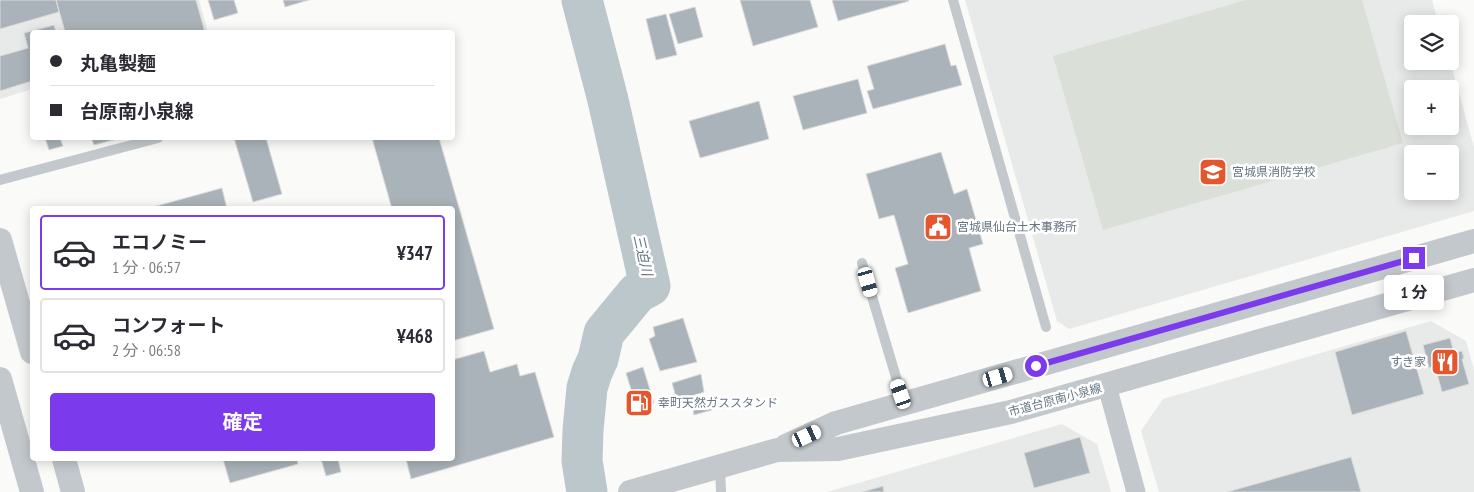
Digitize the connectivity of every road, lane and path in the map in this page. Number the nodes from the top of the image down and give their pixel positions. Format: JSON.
{"nodes":[{"id":1,"x":953,"y":0,"type":"edge"},
{"id":2,"x":150,"y":140,"type":"edge"},
{"id":3,"x":0,"y":180,"type":"edge"},
{"id":4,"x":0,"y":240,"type":"edge"},
{"id":5,"x":1473,"y":246,"type":"edge"},
{"id":6,"x":862,"y":263,"type":"dead end"},
{"id":7,"x":1474,"y":280,"type":"edge"},
{"id":8,"x":1046,"y":327,"type":"dead end"},
{"id":9,"x":30,"y":345,"type":"edge"},
{"id":10,"x":0,"y":380,"type":"edge"},
{"id":11,"x":1107,"y":386,"type":"junction"},
{"id":12,"x":904,"y":404,"type":"junction"},
{"id":13,"x":778,"y":450,"type":"junction"},
{"id":14,"x":65,"y":461,"type":"edge"},
{"id":15,"x":720,"y":466,"type":"junction"},
{"id":16,"x":32,"y":492,"type":"edge"},
{"id":17,"x":73,"y":492,"type":"edge"},
{"id":18,"x":630,"y":492,"type":"edge"},
{"id":19,"x":721,"y":492,"type":"edge"},
{"id":20,"x":1136,"y":492,"type":"edge"}],
"edges":[{"from":1,"to":8,"type":"lane"},
{"from":2,"to":3,"type":"lane"},
{"from":4,"to":9,"type":"street"},
{"from":5,"to":12,"type":"street"},
{"from":6,"to":12,"type":"lane"},
{"from":7,"to":11,"type":"street","name":"市道台原南小泉線"},
{"from":10,"to":16,"type":"street"},
{"from":11,"to":13,"type":"street","name":"市道台原南小泉線"},
{"from":11,"to":20,"type":"street"},
{"from":12,"to":13,"type":"street"},
{"from":13,"to":15,"type":"street","name":"市道台原南小泉線"},
{"from":14,"to":17,"type":"street"},
{"from":15,"to":18,"type":"street","name":"市道台原南小泉線"},
{"from":15,"to":19,"type":"lane"}]}
